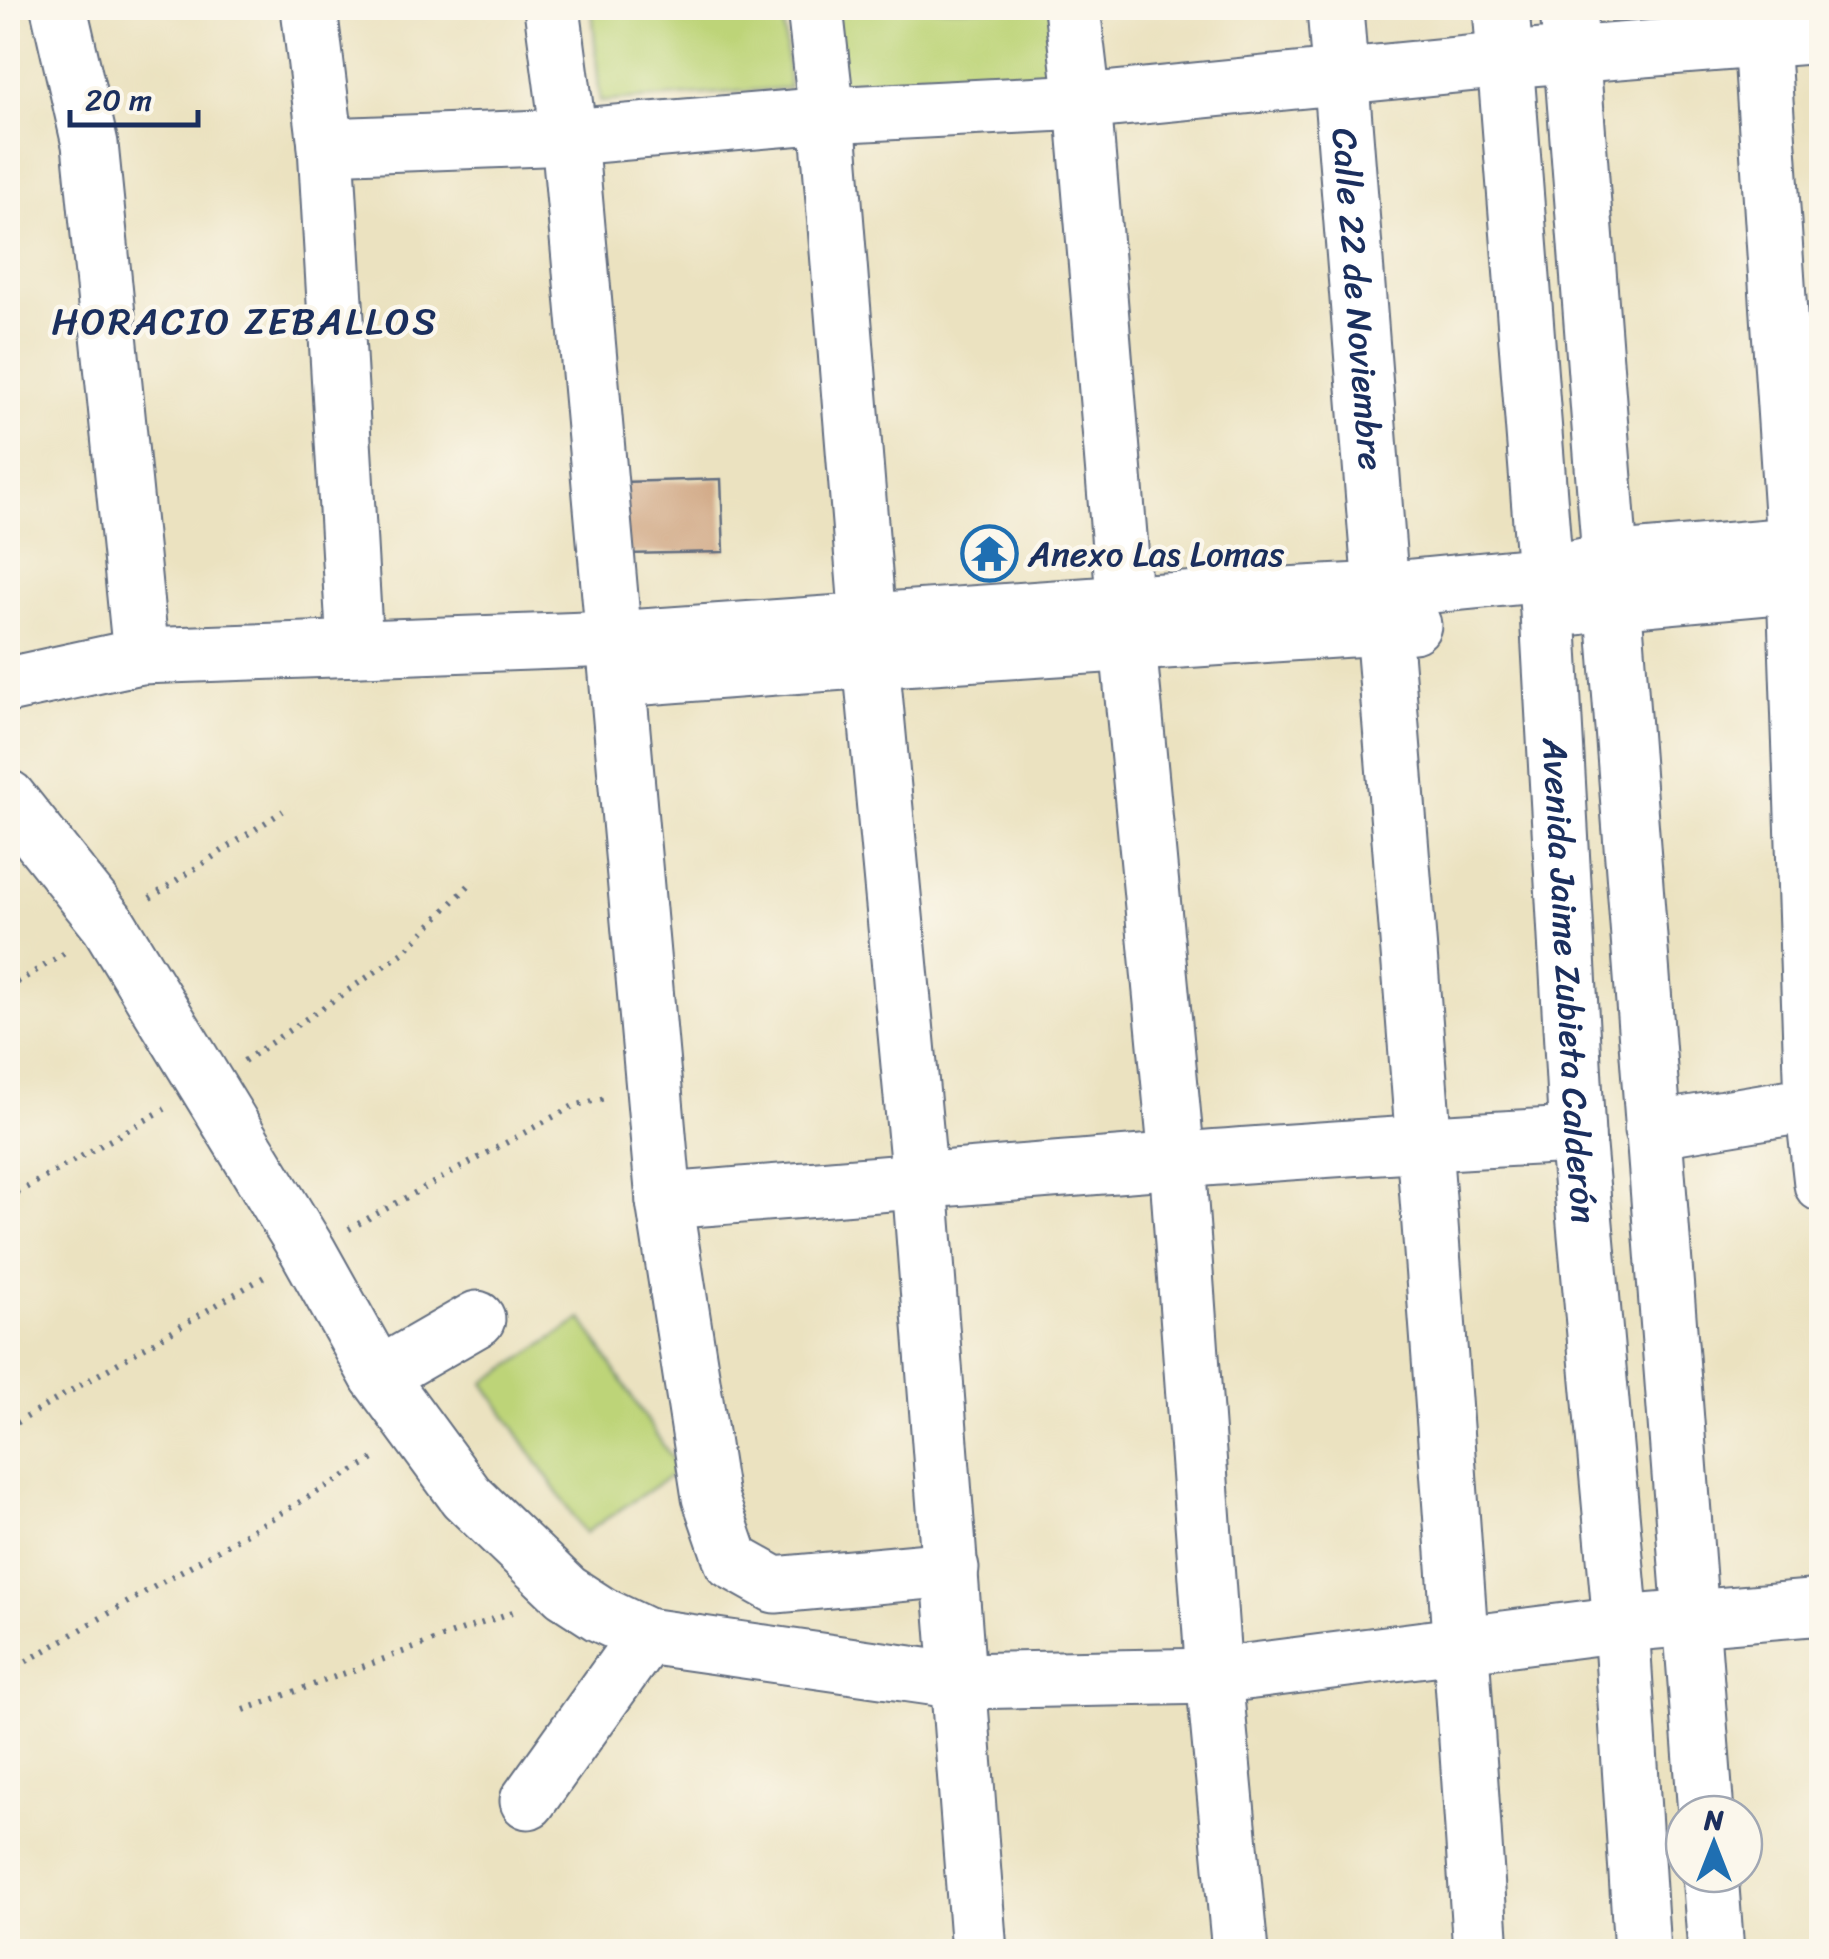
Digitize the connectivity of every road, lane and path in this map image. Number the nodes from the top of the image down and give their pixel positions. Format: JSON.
{"nodes":[{"id":1,"x":59,"y":8,"type":"edge"},
{"id":2,"x":309,"y":8,"type":"edge"},
{"id":3,"x":552,"y":8,"type":"edge"},
{"id":4,"x":815,"y":8,"type":"edge"},
{"id":5,"x":1072,"y":8,"type":"edge"},
{"id":6,"x":1335,"y":8,"type":"edge"},
{"id":7,"x":1761,"y":24,"type":"edge"},
{"id":8,"x":1570,"y":31,"type":"edge"},
{"id":9,"x":1504,"y":34,"type":"edge"},
{"id":10,"x":1822,"y":35,"type":"edge"},
{"id":11,"x":1342,"y":77,"type":"junction"},
{"id":12,"x":1083,"y":102,"type":"junction"},
{"id":13,"x":827,"y":115,"type":"junction"},
{"id":14,"x":569,"y":137,"type":"junction"},
{"id":15,"x":326,"y":146,"type":"junction"},
{"id":16,"x":1808,"y":563,"type":"edge"},
{"id":17,"x":1610,"y":581,"type":"junction"},
{"id":18,"x":1547,"y":593,"type":"junction"},
{"id":19,"x":1382,"y":608,"type":"junction"},
{"id":20,"x":1127,"y":623,"type":"junction"},
{"id":21,"x":870,"y":641,"type":"junction"},
{"id":22,"x":355,"y":648,"type":"junction"},
{"id":23,"x":141,"y":656,"type":"junction"},
{"id":24,"x":616,"y":660,"type":"junction"},
{"id":25,"x":8,"y":685,"type":"edge"},
{"id":26,"x":8,"y":798,"type":"edge"},
{"id":27,"x":474,"y":880,"type":"dead end"},
{"id":28,"x":206,"y":1086,"type":"junction"},
{"id":29,"x":654,"y":1086,"type":"junction"},
{"id":30,"x":1817,"y":1102,"type":"edge"},
{"id":31,"x":1652,"y":1130,"type":"junction"},
{"id":32,"x":1577,"y":1135,"type":"junction"},
{"id":33,"x":1425,"y":1142,"type":"junction"},
{"id":34,"x":1177,"y":1160,"type":"junction"},
{"id":35,"x":920,"y":1182,"type":"junction"},
{"id":36,"x":1822,"y":1184,"type":"edge"},
{"id":37,"x":8,"y":1198,"type":"edge"},
{"id":38,"x":664,"y":1201,"type":"junction"},
{"id":39,"x":308,"y":1251,"type":"junction"},
{"id":40,"x":476,"y":1319,"type":"dead end"},
{"id":41,"x":378,"y":1376,"type":"junction"},
{"id":42,"x":8,"y":1428,"type":"edge"},
{"id":43,"x":419,"y":1432,"type":"junction"},
{"id":44,"x":951,"y":1569,"type":"junction"},
{"id":45,"x":566,"y":1592,"type":"junction"},
{"id":46,"x":1822,"y":1608,"type":"edge"},
{"id":47,"x":1691,"y":1618,"type":"junction"},
{"id":48,"x":1621,"y":1624,"type":"junction"},
{"id":49,"x":646,"y":1636,"type":"junction"},
{"id":50,"x":1462,"y":1646,"type":"junction"},
{"id":51,"x":8,"y":1672,"type":"edge"},
{"id":52,"x":1214,"y":1676,"type":"junction"},
{"id":53,"x":959,"y":1682,"type":"junction"},
{"id":54,"x":244,"y":1710,"type":"dead end"},
{"id":55,"x":1704,"y":1794,"type":"edge"},
{"id":56,"x":528,"y":1801,"type":"dead end"},
{"id":57,"x":1712,"y":1894,"type":"edge"},
{"id":58,"x":979,"y":1952,"type":"edge"},
{"id":59,"x":1240,"y":1952,"type":"edge"},
{"id":60,"x":1481,"y":1952,"type":"edge"},
{"id":61,"x":1642,"y":1952,"type":"edge"},
{"id":62,"x":1716,"y":1952,"type":"edge"}],
"edges":[{"from":1,"to":23,"type":"street"},
{"from":2,"to":15,"type":"street"},
{"from":3,"to":14,"type":"street"},
{"from":4,"to":13,"type":"street"},
{"from":5,"to":12,"type":"street"},
{"from":6,"to":11,"type":"street","name":"Calle 22 de Noviembre"},
{"from":7,"to":8,"type":"street"},
{"from":7,"to":10,"type":"street"},
{"from":7,"to":16,"type":"street"},
{"from":8,"to":9,"type":"street"},
{"from":8,"to":17,"type":"street","name":"Avenida Jaime Zubieta Calderón"},
{"from":9,"to":11,"type":"street"},
{"from":9,"to":18,"type":"street","name":"Avenida Jaime Zubieta Calderón"},
{"from":11,"to":12,"type":"street"},
{"from":11,"to":19,"type":"street","name":"Calle 22 de Noviembre"},
{"from":12,"to":13,"type":"street"},
{"from":12,"to":20,"type":"street"},
{"from":13,"to":14,"type":"street"},
{"from":13,"to":21,"type":"street"},
{"from":14,"to":15,"type":"street"},
{"from":14,"to":24,"type":"street"},
{"from":15,"to":22,"type":"street"},
{"from":16,"to":17,"type":"street"},
{"from":16,"to":30,"type":"street"},
{"from":17,"to":18,"type":"street"},
{"from":17,"to":31,"type":"street","name":"Avenida Jaime Zubieta Calderón"},
{"from":18,"to":19,"type":"street"},
{"from":18,"to":32,"type":"street","name":"Avenida Jaime Zubieta Calderón"},
{"from":19,"to":20,"type":"street"},
{"from":19,"to":33,"type":"street","name":"Calle 22 de Noviembre"},
{"from":20,"to":21,"type":"street"},
{"from":20,"to":34,"type":"street"},
{"from":21,"to":24,"type":"street"},
{"from":21,"to":35,"type":"street"},
{"from":22,"to":23,"type":"street"},
{"from":22,"to":24,"type":"street"},
{"from":23,"to":25,"type":"street"},
{"from":24,"to":29,"type":"street"},
{"from":26,"to":28,"type":"street"},
{"from":27,"to":28,"type":"path"},
{"from":28,"to":37,"type":"path"},
{"from":28,"to":39,"type":"street"},
{"from":29,"to":38,"type":"street"},
{"from":29,"to":39,"type":"path"},
{"from":30,"to":31,"type":"street"},
{"from":30,"to":36,"type":"street"},
{"from":31,"to":47,"type":"street","name":"Avenida Jaime Zubieta Calderón"},
{"from":32,"to":33,"type":"street"},
{"from":32,"to":48,"type":"street","name":"Avenida Jaime Zubieta Calderón"},
{"from":33,"to":34,"type":"street"},
{"from":33,"to":50,"type":"street","name":"Calle 22 de Noviembre"},
{"from":34,"to":35,"type":"street"},
{"from":34,"to":52,"type":"street"},
{"from":35,"to":38,"type":"street"},
{"from":35,"to":44,"type":"street"},
{"from":38,"to":44,"type":"street"},
{"from":39,"to":41,"type":"street"},
{"from":39,"to":42,"type":"path"},
{"from":40,"to":41,"type":"street"},
{"from":41,"to":43,"type":"street"},
{"from":43,"to":45,"type":"street"},
{"from":43,"to":51,"type":"path"},
{"from":44,"to":53,"type":"street"},
{"from":45,"to":49,"type":"street"},
{"from":45,"to":54,"type":"path"},
{"from":46,"to":47,"type":"street"},
{"from":47,"to":48,"type":"street"},
{"from":47,"to":55,"type":"street","name":"Avenida Jaime Zubieta Calderón"},
{"from":48,"to":50,"type":"street"},
{"from":48,"to":61,"type":"street","name":"Avenida Jaime Zubieta Calderón"},
{"from":49,"to":53,"type":"street"},
{"from":49,"to":56,"type":"street"},
{"from":50,"to":52,"type":"street"},
{"from":50,"to":60,"type":"street","name":"Calle 22 de Noviembre"},
{"from":52,"to":53,"type":"street"},
{"from":52,"to":59,"type":"street"},
{"from":53,"to":58,"type":"street"},
{"from":57,"to":62,"type":"street"}]}
